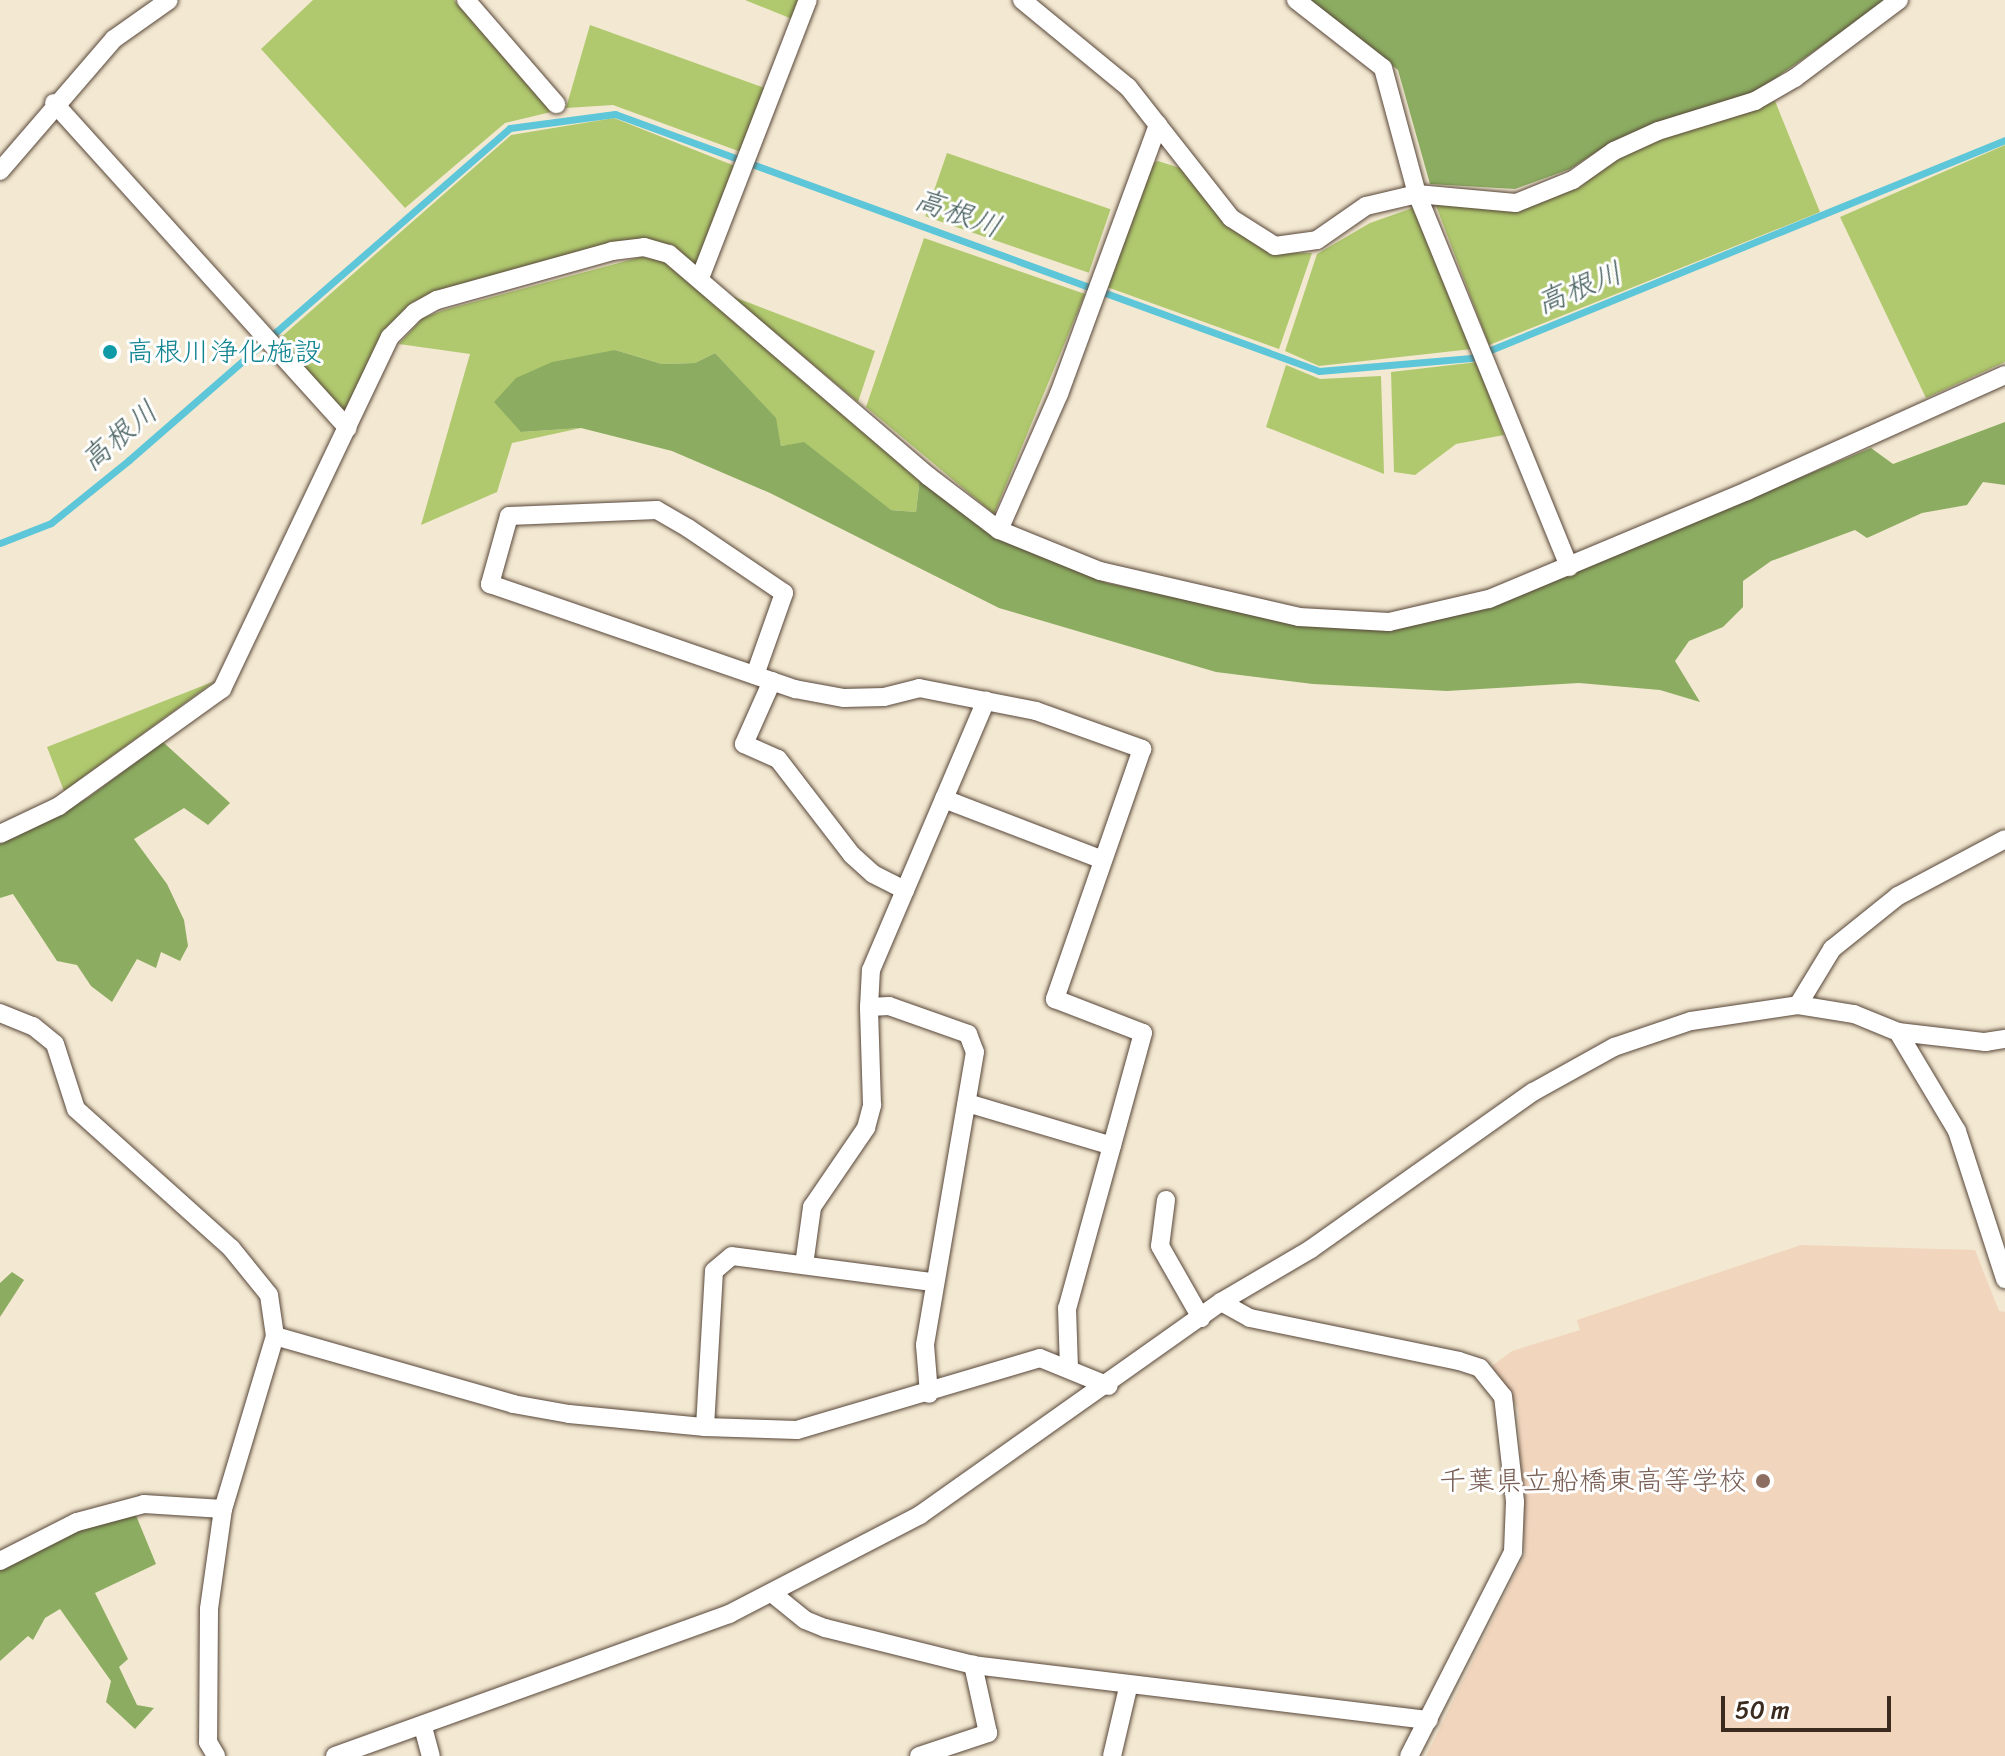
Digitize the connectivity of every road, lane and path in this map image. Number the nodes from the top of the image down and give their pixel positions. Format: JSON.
{"nodes":[{"id":1,"x":169,"y":0,"type":"edge"},
{"id":2,"x":466,"y":0,"type":"edge"},
{"id":3,"x":808,"y":0,"type":"edge"},
{"id":4,"x":1022,"y":0,"type":"edge"},
{"id":5,"x":1296,"y":0,"type":"edge"},
{"id":6,"x":1899,"y":0,"type":"edge"},
{"id":7,"x":54,"y":103,"type":"junction"},
{"id":8,"x":556,"y":104,"type":"dead end"},
{"id":9,"x":1158,"y":125,"type":"junction"},
{"id":10,"x":0,"y":171,"type":"edge"},
{"id":11,"x":1417,"y":194,"type":"junction"},
{"id":12,"x":700,"y":278,"type":"junction"},
{"id":13,"x":2005,"y":375,"type":"edge"},
{"id":14,"x":348,"y":428,"type":"junction"},
{"id":15,"x":999,"y":530,"type":"junction"},
{"id":16,"x":1569,"y":567,"type":"junction"},
{"id":17,"x":764,"y":678,"type":"junction"},
{"id":18,"x":986,"y":701,"type":"junction"},
{"id":19,"x":944,"y":799,"type":"junction"},
{"id":20,"x":0,"y":834,"type":"edge"},
{"id":21,"x":2005,"y":839,"type":"edge"},
{"id":22,"x":1103,"y":860,"type":"junction"},
{"id":23,"x":905,"y":890,"type":"junction"},
{"id":24,"x":1798,"y":1005,"type":"junction"},
{"id":25,"x":869,"y":1007,"type":"junction"},
{"id":26,"x":0,"y":1013,"type":"edge"},
{"id":27,"x":1898,"y":1032,"type":"junction"},
{"id":28,"x":2005,"y":1039,"type":"edge"},
{"id":29,"x":967,"y":1103,"type":"junction"},
{"id":30,"x":1112,"y":1146,"type":"junction"},
{"id":31,"x":1166,"y":1200,"type":"dead end"},
{"id":32,"x":804,"y":1265,"type":"junction"},
{"id":33,"x":2005,"y":1279,"type":"edge"},
{"id":34,"x":933,"y":1282,"type":"junction"},
{"id":35,"x":1221,"y":1302,"type":"junction"},
{"id":36,"x":1201,"y":1318,"type":"junction"},
{"id":37,"x":275,"y":1336,"type":"junction"},
{"id":38,"x":1069,"y":1367,"type":"junction"},
{"id":39,"x":1109,"y":1386,"type":"junction"},
{"id":40,"x":929,"y":1394,"type":"junction"},
{"id":41,"x":705,"y":1427,"type":"junction"},
{"id":42,"x":223,"y":1509,"type":"junction"},
{"id":43,"x":0,"y":1561,"type":"edge"},
{"id":44,"x":773,"y":1594,"type":"junction"},
{"id":45,"x":973,"y":1665,"type":"junction"},
{"id":46,"x":1128,"y":1688,"type":"junction"},
{"id":47,"x":1429,"y":1720,"type":"junction"},
{"id":48,"x":423,"y":1727,"type":"junction"},
{"id":49,"x":216,"y":1756,"type":"edge"},
{"id":50,"x":335,"y":1756,"type":"edge"},
{"id":51,"x":431,"y":1756,"type":"edge"},
{"id":52,"x":919,"y":1756,"type":"edge"},
{"id":53,"x":1112,"y":1756,"type":"edge"},
{"id":54,"x":1409,"y":1756,"type":"edge"}],
"edges":[{"from":1,"to":7,"type":"street"},
{"from":2,"to":8,"type":"street"},
{"from":3,"to":12,"type":"street"},
{"from":4,"to":9,"type":"street"},
{"from":5,"to":11,"type":"street"},
{"from":6,"to":11,"type":"street"},
{"from":7,"to":10,"type":"street"},
{"from":7,"to":14,"type":"street"},
{"from":9,"to":11,"type":"street"},
{"from":9,"to":15,"type":"street"},
{"from":11,"to":16,"type":"street"},
{"from":12,"to":14,"type":"street"},
{"from":12,"to":15,"type":"street"},
{"from":13,"to":16,"type":"street"},
{"from":14,"to":20,"type":"street"},
{"from":15,"to":16,"type":"street"},
{"from":17,"to":17,"type":"street"},
{"from":17,"to":18,"type":"street"},
{"from":17,"to":23,"type":"street"},
{"from":18,"to":19,"type":"street"},
{"from":18,"to":22,"type":"street"},
{"from":19,"to":22,"type":"street"},
{"from":19,"to":23,"type":"street"},
{"from":21,"to":24,"type":"street"},
{"from":22,"to":30,"type":"street"},
{"from":23,"to":25,"type":"street"},
{"from":24,"to":27,"type":"street"},
{"from":24,"to":35,"type":"street"},
{"from":25,"to":29,"type":"street"},
{"from":25,"to":32,"type":"street"},
{"from":26,"to":37,"type":"street"},
{"from":27,"to":28,"type":"street"},
{"from":27,"to":33,"type":"street"},
{"from":29,"to":30,"type":"street"},
{"from":29,"to":34,"type":"street"},
{"from":30,"to":38,"type":"street"},
{"from":31,"to":36,"type":"street"},
{"from":32,"to":34,"type":"street"},
{"from":32,"to":41,"type":"street"},
{"from":34,"to":40,"type":"street"},
{"from":35,"to":36,"type":"street"},
{"from":35,"to":47,"type":"street"},
{"from":36,"to":39,"type":"street"},
{"from":37,"to":41,"type":"street"},
{"from":37,"to":42,"type":"street"},
{"from":38,"to":39,"type":"street"},
{"from":38,"to":40,"type":"street"},
{"from":39,"to":44,"type":"street"},
{"from":40,"to":41,"type":"street"},
{"from":42,"to":43,"type":"street"},
{"from":42,"to":49,"type":"street"},
{"from":44,"to":45,"type":"street"},
{"from":44,"to":48,"type":"street"},
{"from":45,"to":46,"type":"street"},
{"from":45,"to":52,"type":"street"},
{"from":46,"to":47,"type":"street"},
{"from":46,"to":53,"type":"street"},
{"from":47,"to":54,"type":"street"},
{"from":48,"to":50,"type":"street"},
{"from":48,"to":51,"type":"street"}]}
